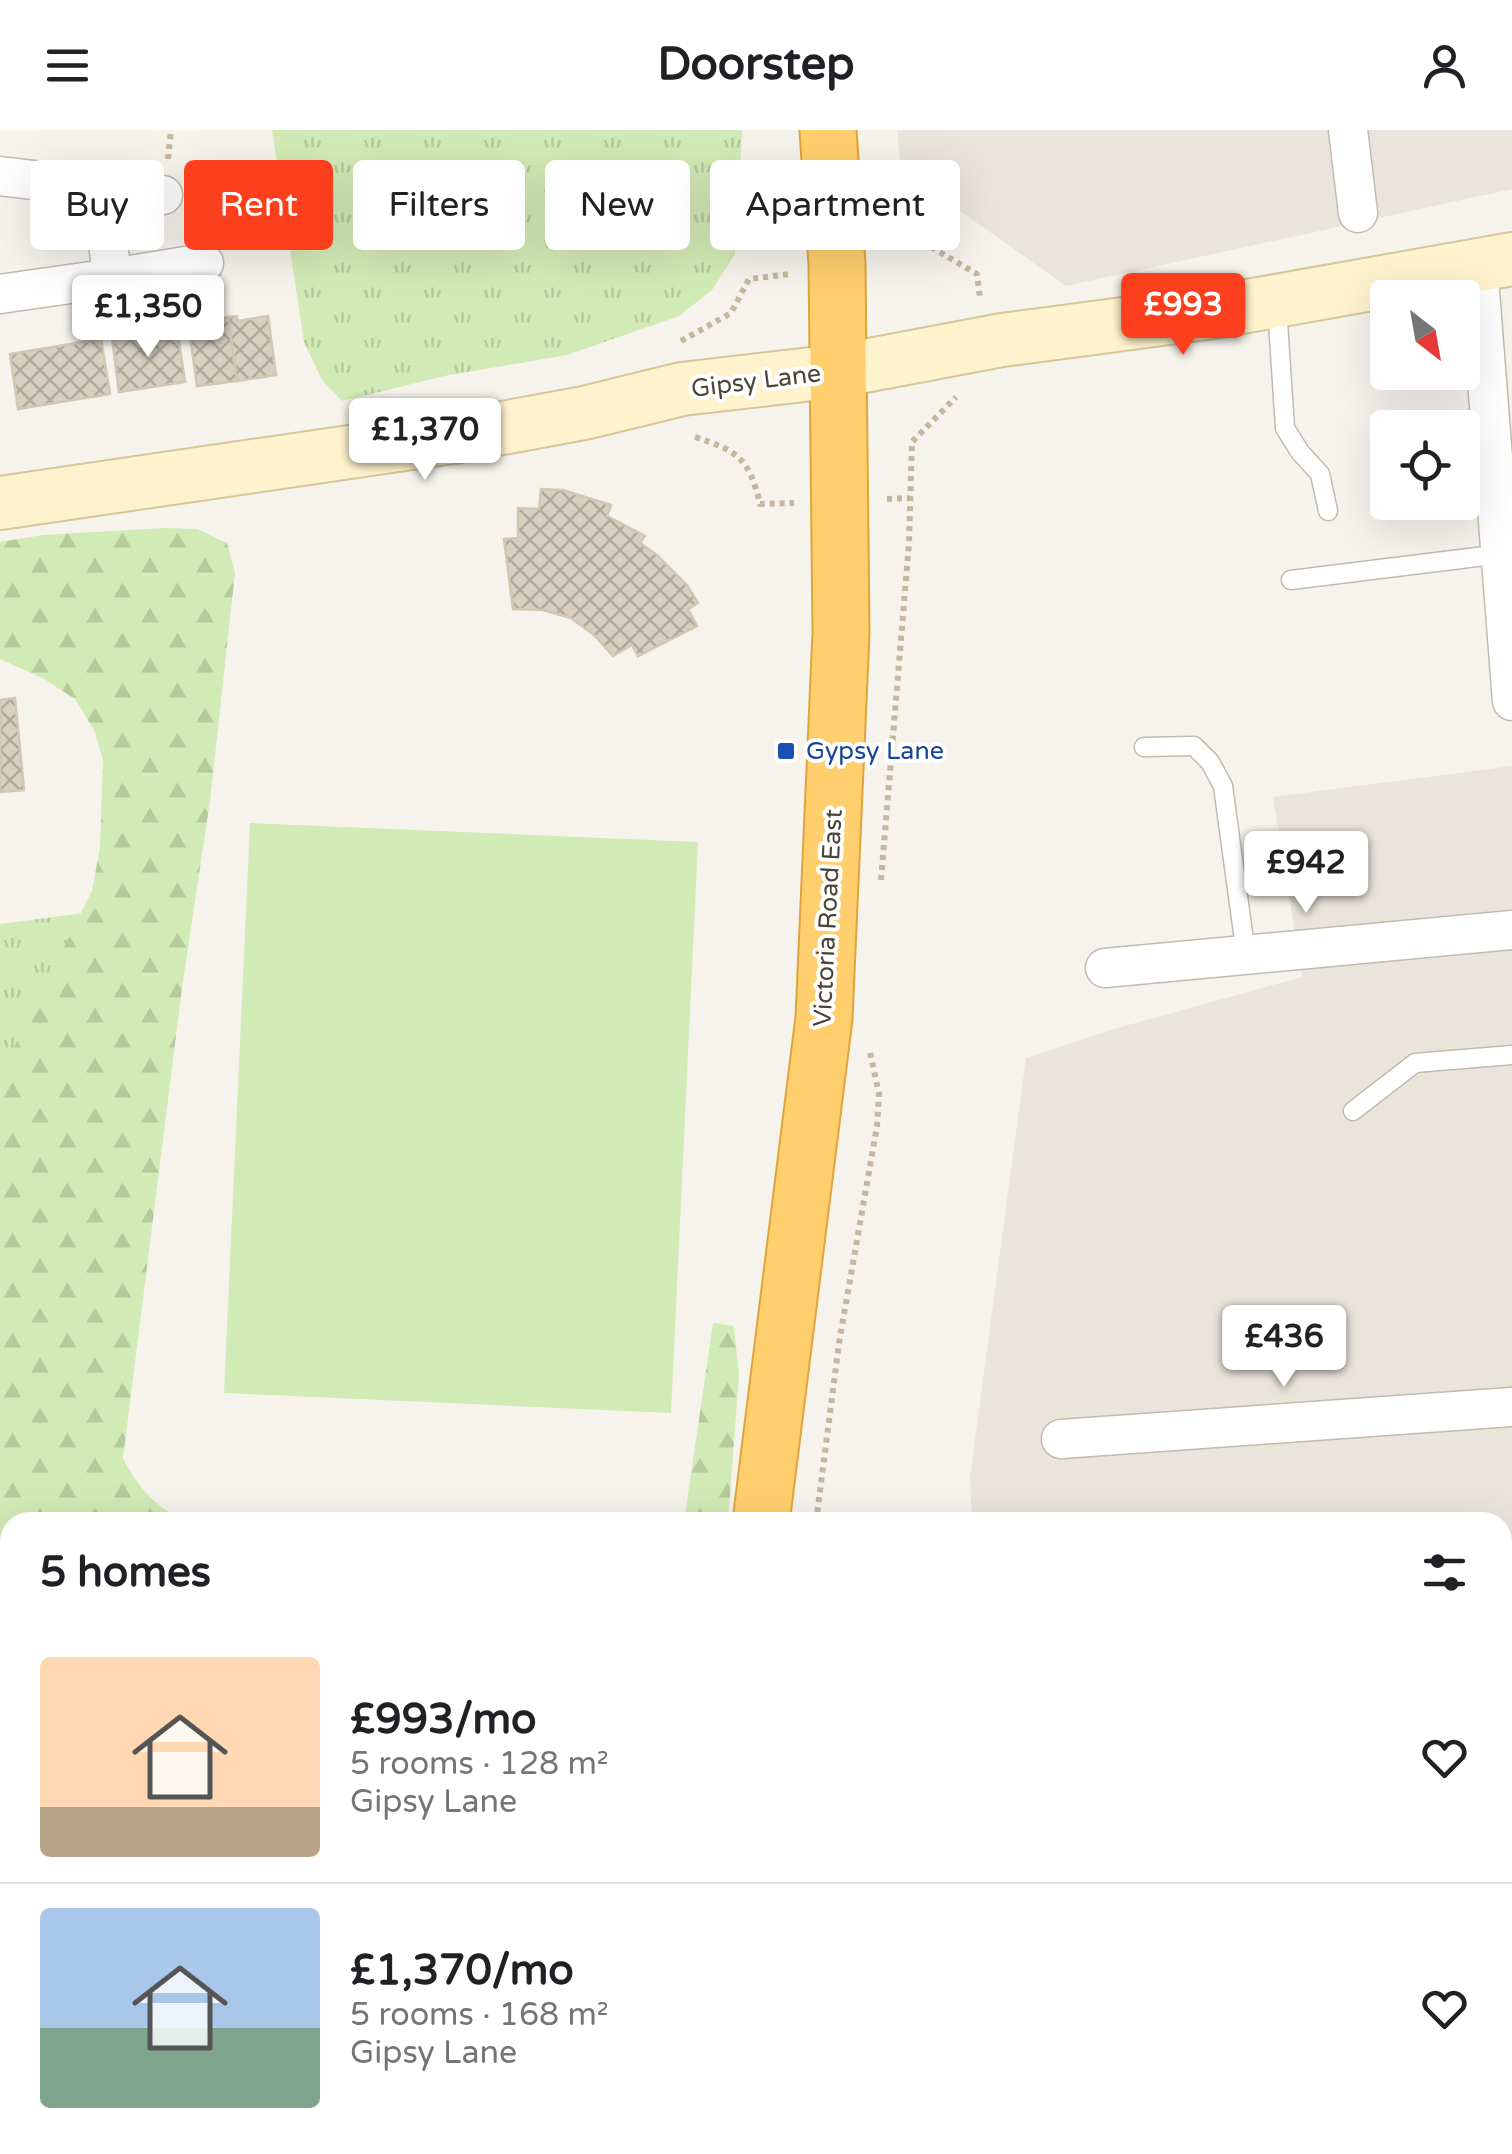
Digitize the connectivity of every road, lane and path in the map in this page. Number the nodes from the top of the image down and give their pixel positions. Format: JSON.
{"nodes":[{"id":1,"x":828,"y":130,"type":"edge"},
{"id":2,"x":1348,"y":130,"type":"edge"},
{"id":3,"x":830,"y":160,"type":"edge"},
{"id":4,"x":0,"y":176,"type":"edge"},
{"id":5,"x":30,"y":180,"type":"edge"},
{"id":6,"x":1358,"y":213,"type":"dead end"},
{"id":7,"x":109,"y":250,"type":"edge"},
{"id":8,"x":835,"y":250,"type":"edge"},
{"id":9,"x":936,"y":250,"type":"edge"},
{"id":10,"x":1495,"y":262,"type":"edge"},
{"id":11,"x":204,"y":263,"type":"dead end"},
{"id":12,"x":799,"y":273,"type":"dead end"},
{"id":13,"x":112,"y":278,"type":"junction"},
{"id":14,"x":0,"y":294,"type":"edge"},
{"id":15,"x":1276,"y":302,"type":"junction"},
{"id":16,"x":987,"y":342,"type":"junction"},
{"id":17,"x":838,"y":371,"type":"junction"},
{"id":18,"x":682,"y":390,"type":"junction"},
{"id":19,"x":910,"y":498,"type":"junction"},
{"id":20,"x":840,"y":502,"type":"junction"},
{"id":21,"x":0,"y":503,"type":"edge"},
{"id":22,"x":1328,"y":511,"type":"dead end"},
{"id":23,"x":1500,"y":554,"type":"junction"},
{"id":24,"x":1291,"y":580,"type":"dead end"},
{"id":25,"x":1512,"y":701,"type":"edge"},
{"id":26,"x":1144,"y":747,"type":"dead end"},
{"id":27,"x":880,"y":889,"type":"dead end"},
{"id":28,"x":1512,"y":930,"type":"edge"},
{"id":29,"x":1246,"y":955,"type":"junction"},
{"id":30,"x":1106,"y":968,"type":"dead end"},
{"id":31,"x":870,"y":1037,"type":"dead end"},
{"id":32,"x":1512,"y":1055,"type":"edge"},
{"id":33,"x":1353,"y":1111,"type":"dead end"},
{"id":34,"x":1512,"y":1407,"type":"edge"},
{"id":35,"x":1061,"y":1440,"type":"dead end"},
{"id":36,"x":762,"y":1512,"type":"edge"},
{"id":37,"x":817,"y":1512,"type":"edge"}],
"edges":[{"from":1,"to":3,"type":"highway","name":"Victoria Road East"},
{"from":2,"to":6,"type":"street"},
{"from":4,"to":5,"type":"street"},
{"from":7,"to":13,"type":"street"},
{"from":8,"to":17,"type":"highway","name":"Victoria Road East"},
{"from":9,"to":16,"type":"path"},
{"from":10,"to":15,"type":"street","name":"Gipsy Lane"},
{"from":10,"to":23,"type":"street"},
{"from":11,"to":13,"type":"street"},
{"from":12,"to":18,"type":"path"},
{"from":13,"to":14,"type":"street"},
{"from":15,"to":16,"type":"street","name":"Gipsy Lane"},
{"from":15,"to":22,"type":"lane"},
{"from":16,"to":17,"type":"street","name":"Gipsy Lane"},
{"from":16,"to":19,"type":"path"},
{"from":17,"to":18,"type":"street","name":"Gipsy Lane"},
{"from":17,"to":20,"type":"highway","name":"Victoria Road East"},
{"from":18,"to":20,"type":"path"},
{"from":18,"to":21,"type":"street","name":"Gipsy Lane"},
{"from":19,"to":20,"type":"path"},
{"from":19,"to":27,"type":"path"},
{"from":20,"to":36,"type":"highway","name":"Victoria Road East"},
{"from":23,"to":24,"type":"lane"},
{"from":23,"to":25,"type":"street"},
{"from":26,"to":29,"type":"lane"},
{"from":28,"to":29,"type":"street"},
{"from":29,"to":30,"type":"street"},
{"from":31,"to":37,"type":"path"},
{"from":32,"to":33,"type":"lane"},
{"from":34,"to":35,"type":"street"}]}
